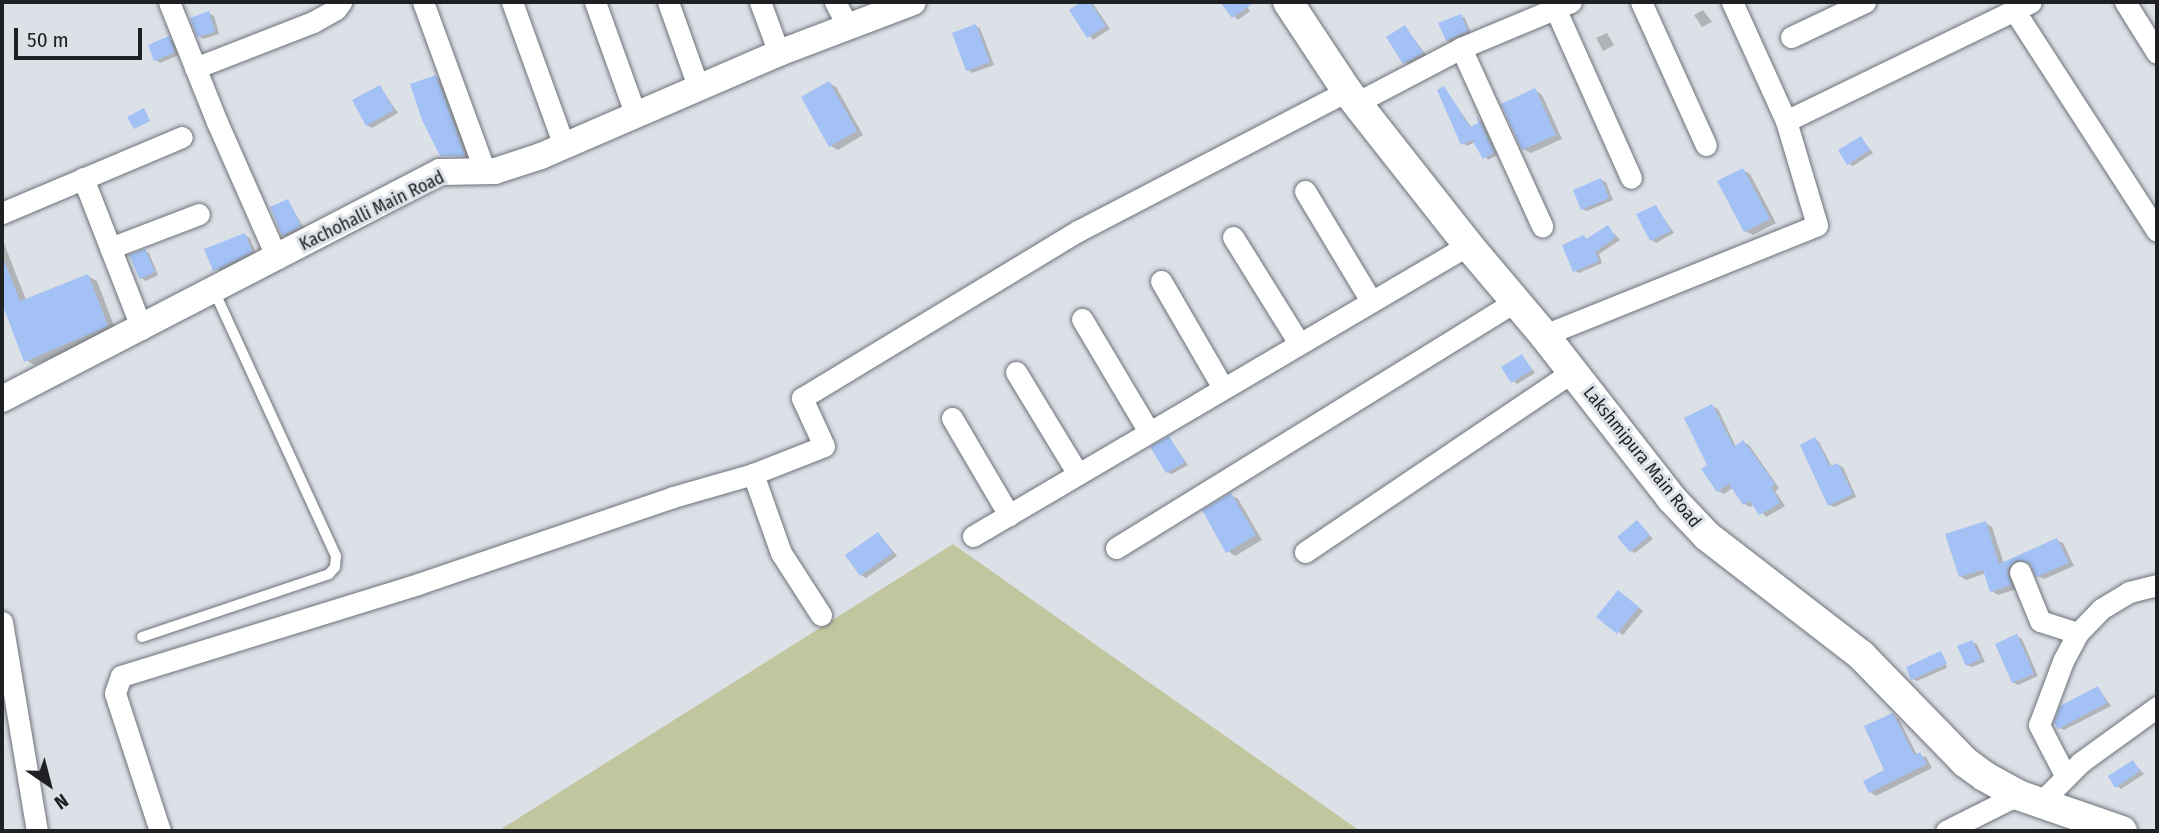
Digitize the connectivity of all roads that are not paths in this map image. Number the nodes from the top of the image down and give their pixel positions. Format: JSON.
{"nodes":[{"id":1,"x":169,"y":2,"type":"edge"},
{"id":2,"x":341,"y":2,"type":"edge"},
{"id":3,"x":423,"y":2,"type":"edge"},
{"id":4,"x":512,"y":2,"type":"edge"},
{"id":5,"x":595,"y":2,"type":"edge"},
{"id":6,"x":668,"y":2,"type":"edge"},
{"id":7,"x":761,"y":2,"type":"edge"},
{"id":8,"x":835,"y":2,"type":"edge"},
{"id":9,"x":913,"y":2,"type":"edge"},
{"id":10,"x":1288,"y":2,"type":"edge"},
{"id":11,"x":1641,"y":2,"type":"edge"},
{"id":12,"x":1731,"y":2,"type":"edge"},
{"id":13,"x":1865,"y":2,"type":"edge"},
{"id":14,"x":2125,"y":2,"type":"edge"},
{"id":15,"x":1563,"y":5,"type":"edge"},
{"id":16,"x":2022,"y":6,"type":"edge"},
{"id":17,"x":848,"y":26,"type":"junction"},
{"id":18,"x":1791,"y":37,"type":"dead end"},
{"id":19,"x":1461,"y":48,"type":"junction"},
{"id":20,"x":779,"y":53,"type":"junction"},
{"id":21,"x":2157,"y":53,"type":"edge"},
{"id":22,"x":195,"y":68,"type":"junction"},
{"id":23,"x":699,"y":89,"type":"junction"},
{"id":24,"x":1352,"y":97,"type":"junction"},
{"id":25,"x":636,"y":116,"type":"junction"},
{"id":26,"x":1786,"y":121,"type":"junction"},
{"id":27,"x":182,"y":137,"type":"dead end"},
{"id":28,"x":1706,"y":145,"type":"dead end"},
{"id":29,"x":564,"y":146,"type":"junction"},
{"id":30,"x":485,"y":171,"type":"junction"},
{"id":31,"x":83,"y":178,"type":"junction"},
{"id":32,"x":1631,"y":178,"type":"dead end"},
{"id":33,"x":1305,"y":191,"type":"dead end"},
{"id":34,"x":2,"y":213,"type":"edge"},
{"id":35,"x":198,"y":214,"type":"dead end"},
{"id":36,"x":1542,"y":226,"type":"dead end"},
{"id":37,"x":2157,"y":232,"type":"edge"},
{"id":38,"x":1233,"y":237,"type":"dead end"},
{"id":39,"x":1468,"y":245,"type":"junction"},
{"id":40,"x":110,"y":248,"type":"junction"},
{"id":41,"x":277,"y":258,"type":"junction"},
{"id":42,"x":1161,"y":281,"type":"dead end"},
{"id":43,"x":214,"y":291,"type":"junction"},
{"id":44,"x":1371,"y":301,"type":"junction"},
{"id":45,"x":1515,"y":302,"type":"junction"},
{"id":46,"x":1082,"y":319,"type":"dead end"},
{"id":47,"x":142,"y":329,"type":"junction"},
{"id":48,"x":1544,"y":335,"type":"junction"},
{"id":49,"x":1299,"y":344,"type":"junction"},
{"id":50,"x":1016,"y":372,"type":"dead end"},
{"id":51,"x":1572,"y":372,"type":"junction"},
{"id":52,"x":1223,"y":388,"type":"junction"},
{"id":53,"x":4,"y":393,"type":"edge"},
{"id":54,"x":952,"y":418,"type":"dead end"},
{"id":55,"x":1149,"y":432,"type":"junction"},
{"id":56,"x":753,"y":474,"type":"junction"},
{"id":57,"x":1078,"y":474,"type":"junction"},
{"id":58,"x":1009,"y":515,"type":"junction"},
{"id":59,"x":973,"y":536,"type":"dead end"},
{"id":60,"x":1116,"y":548,"type":"dead end"},
{"id":61,"x":1305,"y":552,"type":"dead end"},
{"id":62,"x":2020,"y":572,"type":"dead end"},
{"id":63,"x":2157,"y":585,"type":"edge"},
{"id":64,"x":821,"y":615,"type":"dead end"},
{"id":65,"x":2,"y":622,"type":"edge"},
{"id":66,"x":2078,"y":632,"type":"junction"},
{"id":67,"x":142,"y":637,"type":"dead end"},
{"id":68,"x":8,"y":689,"type":"edge"},
{"id":69,"x":2157,"y":707,"type":"edge"},
{"id":70,"x":2066,"y":776,"type":"junction"},
{"id":71,"x":2029,"y":799,"type":"junction"},
{"id":72,"x":37,"y":831,"type":"edge"},
{"id":73,"x":160,"y":831,"type":"edge"},
{"id":74,"x":1947,"y":831,"type":"edge"},
{"id":75,"x":2123,"y":831,"type":"edge"}],
"edges":[{"from":1,"to":22,"type":"street"},
{"from":2,"to":22,"type":"street"},
{"from":3,"to":30,"type":"street"},
{"from":4,"to":29,"type":"street"},
{"from":5,"to":25,"type":"street"},
{"from":6,"to":23,"type":"street"},
{"from":7,"to":20,"type":"street"},
{"from":8,"to":17,"type":"street"},
{"from":9,"to":17,"type":"street","name":"Kachohalli Main Road"},
{"from":10,"to":24,"type":"main road","name":"Lakshmipura Main Road"},
{"from":11,"to":28,"type":"street"},
{"from":12,"to":26,"type":"street"},
{"from":13,"to":18,"type":"street"},
{"from":14,"to":21,"type":"street"},
{"from":15,"to":19,"type":"street"},
{"from":15,"to":32,"type":"street"},
{"from":16,"to":26,"type":"street"},
{"from":16,"to":37,"type":"street"},
{"from":17,"to":20,"type":"street","name":"Kachohalli Main Road"},
{"from":19,"to":24,"type":"street"},
{"from":19,"to":36,"type":"street"},
{"from":20,"to":23,"type":"street","name":"Kachohalli Main Road"},
{"from":22,"to":41,"type":"street"},
{"from":23,"to":25,"type":"street","name":"Kachohalli Main Road"},
{"from":24,"to":39,"type":"main road","name":"Lakshmipura Main Road"},
{"from":24,"to":56,"type":"street"},
{"from":25,"to":29,"type":"street","name":"Kachohalli Main Road"},
{"from":26,"to":48,"type":"street"},
{"from":27,"to":31,"type":"street"},
{"from":29,"to":30,"type":"street","name":"Kachohalli Main Road"},
{"from":30,"to":41,"type":"street","name":"Kachohalli Main Road"},
{"from":31,"to":34,"type":"street"},
{"from":31,"to":40,"type":"street"},
{"from":33,"to":44,"type":"street"},
{"from":35,"to":40,"type":"street"},
{"from":38,"to":49,"type":"street"},
{"from":39,"to":44,"type":"street"},
{"from":39,"to":45,"type":"main road","name":"Lakshmipura Main Road"},
{"from":40,"to":47,"type":"street"},
{"from":41,"to":43,"type":"street","name":"Kachohalli Main Road"},
{"from":42,"to":52,"type":"street"},
{"from":43,"to":47,"type":"street","name":"Kachohalli Main Road"},
{"from":43,"to":67,"type":"lane"},
{"from":44,"to":49,"type":"street"},
{"from":45,"to":48,"type":"main road","name":"Lakshmipura Main Road"},
{"from":45,"to":60,"type":"street"},
{"from":46,"to":55,"type":"street"},
{"from":47,"to":53,"type":"street","name":"Kachohalli Main Road"},
{"from":48,"to":51,"type":"main road","name":"Lakshmipura Main Road"},
{"from":49,"to":52,"type":"street"},
{"from":50,"to":57,"type":"street"},
{"from":51,"to":61,"type":"street"},
{"from":51,"to":71,"type":"main road","name":"Lakshmipura Main Road"},
{"from":52,"to":55,"type":"street"},
{"from":54,"to":58,"type":"street"},
{"from":55,"to":57,"type":"street"},
{"from":56,"to":64,"type":"street"},
{"from":56,"to":73,"type":"street"},
{"from":57,"to":58,"type":"street"},
{"from":58,"to":59,"type":"street"},
{"from":62,"to":66,"type":"street"},
{"from":63,"to":66,"type":"street"},
{"from":65,"to":68,"type":"street"},
{"from":66,"to":70,"type":"street"},
{"from":68,"to":72,"type":"street"},
{"from":69,"to":70,"type":"street"},
{"from":70,"to":71,"type":"street"},
{"from":71,"to":74,"type":"street"},
{"from":71,"to":75,"type":"main road","name":"Lakshmipura Main Road"}]}
